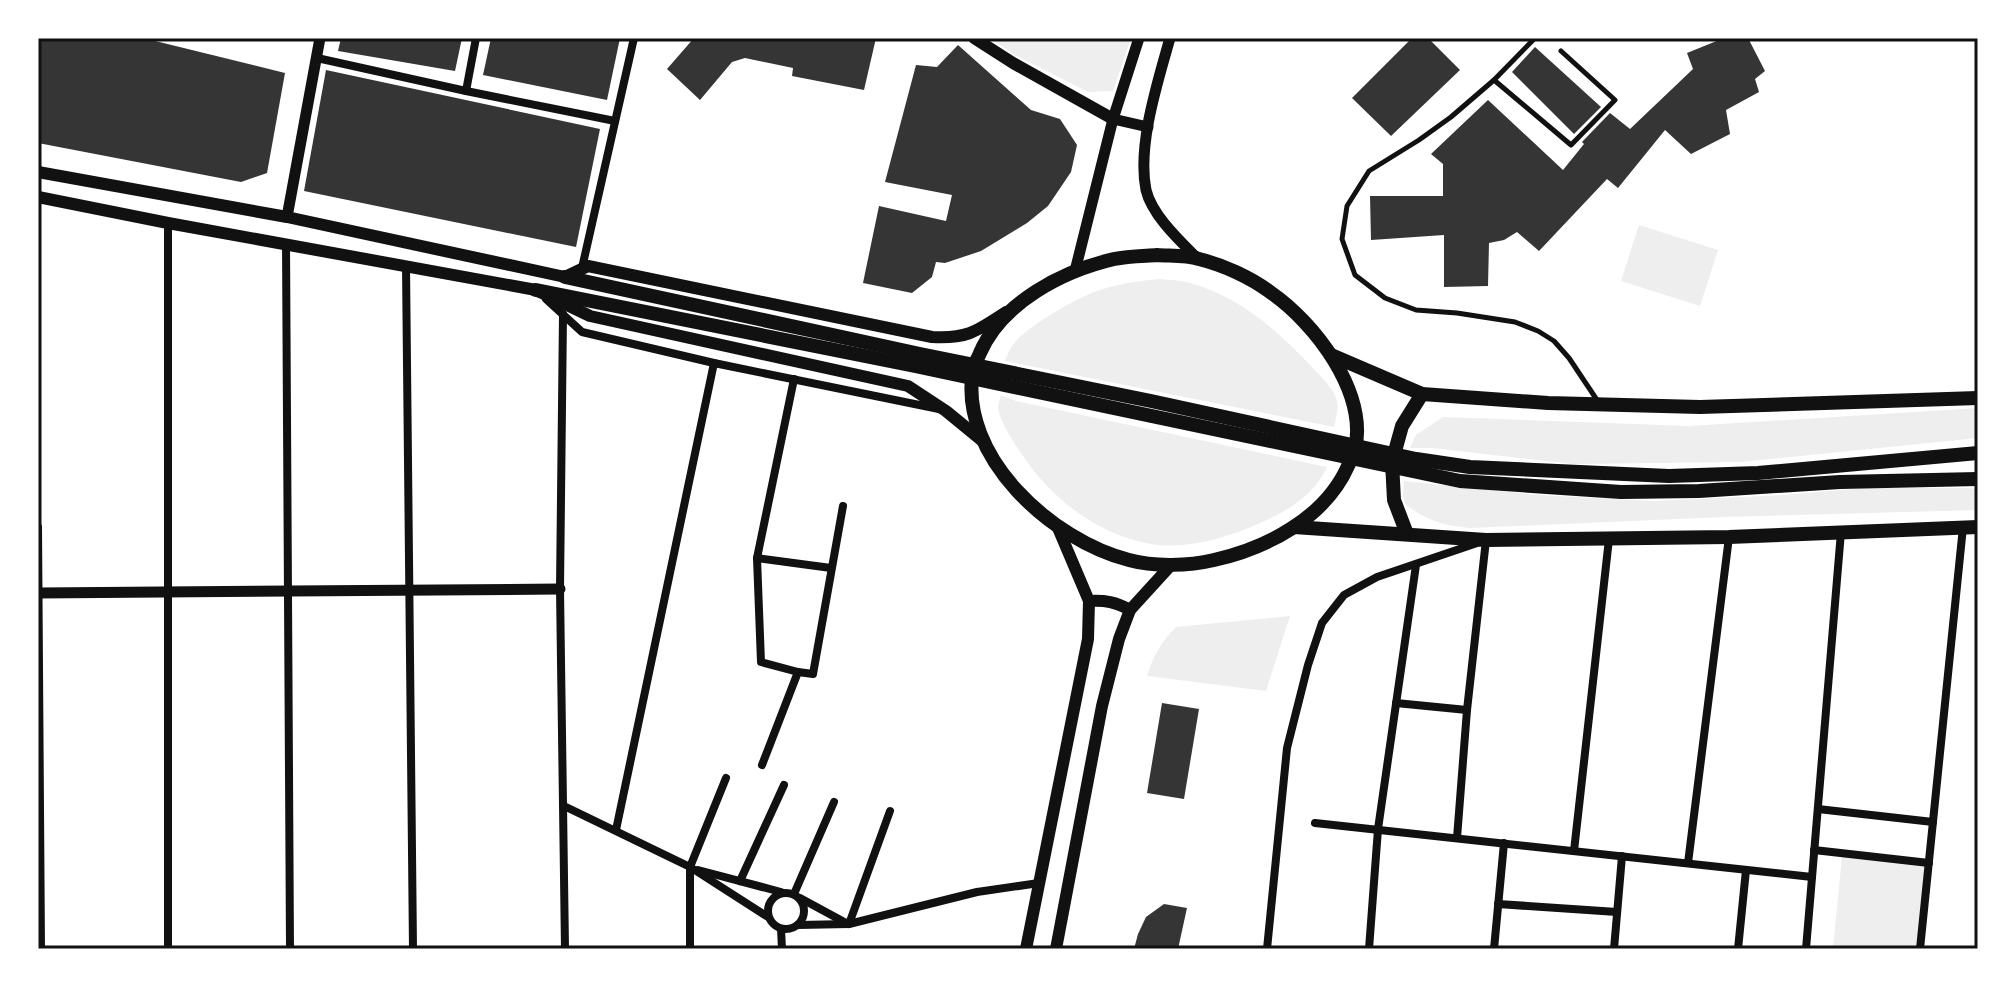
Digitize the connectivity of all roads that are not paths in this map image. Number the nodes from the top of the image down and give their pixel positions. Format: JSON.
{"nodes":[{"id":1,"x":320,"y":38,"type":"edge"},
{"id":2,"x":476,"y":38,"type":"edge"},
{"id":3,"x":634,"y":38,"type":"edge"},
{"id":4,"x":974,"y":38,"type":"edge"},
{"id":5,"x":1139,"y":38,"type":"edge"},
{"id":6,"x":1170,"y":38,"type":"edge"},
{"id":7,"x":1535,"y":38,"type":"edge"},
{"id":8,"x":1561,"y":51,"type":"dead end"},
{"id":9,"x":317,"y":58,"type":"junction"},
{"id":10,"x":1494,"y":80,"type":"junction"},
{"id":11,"x":466,"y":91,"type":"junction"},
{"id":12,"x":1113,"y":119,"type":"junction"},
{"id":13,"x":615,"y":121,"type":"junction"},
{"id":14,"x":1148,"y":127,"type":"junction"},
{"id":15,"x":38,"y":172,"type":"edge"},
{"id":16,"x":38,"y":197,"type":"edge"},
{"id":17,"x":287,"y":217,"type":"junction"},
{"id":18,"x":168,"y":223,"type":"junction"},
{"id":19,"x":286,"y":243,"type":"junction"},
{"id":20,"x":1197,"y":258,"type":"junction"},
{"id":21,"x":406,"y":266,"type":"junction"},
{"id":22,"x":582,"y":268,"type":"junction"},
{"id":23,"x":1075,"y":271,"type":"junction"},
{"id":24,"x":565,"y":277,"type":"junction"},
{"id":25,"x":536,"y":290,"type":"junction"},
{"id":26,"x":1016,"y":306,"type":"junction"},
{"id":27,"x":563,"y":314,"type":"junction"},
{"id":28,"x":1331,"y":355,"type":"junction"},
{"id":29,"x":714,"y":363,"type":"junction"},
{"id":30,"x":794,"y":379,"type":"junction"},
{"id":31,"x":1422,"y":394,"type":"junction"},
{"id":32,"x":1978,"y":398,"type":"edge"},
{"id":33,"x":1599,"y":404,"type":"junction"},
{"id":34,"x":946,"y":411,"type":"junction"},
{"id":35,"x":985,"y":443,"type":"junction"},
{"id":36,"x":1978,"y":453,"type":"edge"},
{"id":37,"x":1978,"y":479,"type":"edge"},
{"id":38,"x":843,"y":506,"type":"dead end"},
{"id":39,"x":38,"y":527,"type":"edge"},
{"id":40,"x":1294,"y":527,"type":"junction"},
{"id":41,"x":1971,"y":527,"type":"edge"},
{"id":42,"x":1058,"y":528,"type":"junction"},
{"id":43,"x":1841,"y":532,"type":"junction"},
{"id":44,"x":1407,"y":534,"type":"junction"},
{"id":45,"x":1729,"y":537,"type":"junction"},
{"id":46,"x":1609,"y":539,"type":"junction"},
{"id":47,"x":1486,"y":540,"type":"junction"},
{"id":48,"x":757,"y":558,"type":"junction"},
{"id":49,"x":1172,"y":564,"type":"junction"},
{"id":50,"x":1416,"y":565,"type":"junction"},
{"id":51,"x":831,"y":568,"type":"junction"},
{"id":52,"x":560,"y":589,"type":"junction"},
{"id":53,"x":409,"y":590,"type":"junction"},
{"id":54,"x":288,"y":591,"type":"junction"},
{"id":55,"x":168,"y":592,"type":"junction"},
{"id":56,"x":38,"y":593,"type":"edge"},
{"id":57,"x":1089,"y":601,"type":"junction"},
{"id":58,"x":1130,"y":610,"type":"junction"},
{"id":59,"x":798,"y":672,"type":"junction"},
{"id":60,"x":1396,"y":703,"type":"junction"},
{"id":61,"x":1467,"y":710,"type":"junction"},
{"id":62,"x":762,"y":765,"type":"dead end"},
{"id":63,"x":726,"y":778,"type":"dead end"},
{"id":64,"x":784,"y":785,"type":"dead end"},
{"id":65,"x":834,"y":802,"type":"dead end"},
{"id":66,"x":564,"y":806,"type":"junction"},
{"id":67,"x":1818,"y":809,"type":"junction"},
{"id":68,"x":890,"y":811,"type":"dead end"},
{"id":69,"x":1933,"y":822,"type":"junction"},
{"id":70,"x":1315,"y":823,"type":"dead end"},
{"id":71,"x":1378,"y":829,"type":"junction"},
{"id":72,"x":616,"y":830,"type":"junction"},
{"id":73,"x":1457,"y":838,"type":"junction"},
{"id":74,"x":1504,"y":843,"type":"junction"},
{"id":75,"x":1814,"y":850,"type":"junction"},
{"id":76,"x":1574,"y":851,"type":"junction"},
{"id":77,"x":1622,"y":856,"type":"junction"},
{"id":78,"x":1688,"y":863,"type":"junction"},
{"id":79,"x":1929,"y":863,"type":"junction"},
{"id":80,"x":690,"y":867,"type":"junction"},
{"id":81,"x":1746,"y":870,"type":"junction"},
{"id":82,"x":1812,"y":877,"type":"junction"},
{"id":83,"x":740,"y":881,"type":"junction"},
{"id":84,"x":1039,"y":883,"type":"junction"},
{"id":85,"x":781,"y":892,"type":"junction"},
{"id":86,"x":797,"y":896,"type":"junction"},
{"id":87,"x":1498,"y":904,"type":"junction"},
{"id":88,"x":1617,"y":912,"type":"junction"},
{"id":89,"x":768,"y":917,"type":"junction"},
{"id":90,"x":849,"y":924,"type":"junction"},
{"id":91,"x":798,"y":925,"type":"junction"},
{"id":92,"x":781,"y":929,"type":"junction"},
{"id":93,"x":41,"y":949,"type":"edge"},
{"id":94,"x":168,"y":949,"type":"edge"},
{"id":95,"x":290,"y":949,"type":"edge"},
{"id":96,"x":413,"y":949,"type":"edge"},
{"id":97,"x":565,"y":949,"type":"edge"},
{"id":98,"x":690,"y":949,"type":"edge"},
{"id":99,"x":782,"y":949,"type":"edge"},
{"id":100,"x":1026,"y":949,"type":"edge"},
{"id":101,"x":1056,"y":949,"type":"edge"},
{"id":102,"x":1267,"y":949,"type":"edge"},
{"id":103,"x":1369,"y":949,"type":"edge"},
{"id":104,"x":1494,"y":949,"type":"edge"},
{"id":105,"x":1614,"y":949,"type":"edge"},
{"id":106,"x":1738,"y":949,"type":"edge"},
{"id":107,"x":1806,"y":949,"type":"edge"},
{"id":108,"x":1920,"y":949,"type":"edge"}],
"edges":[{"from":1,"to":9,"type":"street"},
{"from":2,"to":11,"type":"street"},
{"from":3,"to":13,"type":"street"},
{"from":4,"to":12,"type":"main road"},
{"from":5,"to":12,"type":"street"},
{"from":6,"to":14,"type":"street"},
{"from":7,"to":10,"type":"lane"},
{"from":8,"to":10,"type":"lane"},
{"from":9,"to":11,"type":"street"},
{"from":9,"to":17,"type":"street"},
{"from":10,"to":33,"type":"lane"},
{"from":11,"to":13,"type":"street"},
{"from":12,"to":14,"type":"street"},
{"from":12,"to":23,"type":"street"},
{"from":13,"to":22,"type":"street"},
{"from":14,"to":20,"type":"street"},
{"from":15,"to":17,"type":"main road"},
{"from":16,"to":18,"type":"main road"},
{"from":17,"to":24,"type":"main road"},
{"from":18,"to":19,"type":"main road"},
{"from":18,"to":55,"type":"street"},
{"from":19,"to":21,"type":"main road"},
{"from":19,"to":54,"type":"street"},
{"from":20,"to":23,"type":"main road"},
{"from":20,"to":28,"type":"main road"},
{"from":21,"to":25,"type":"main road"},
{"from":21,"to":53,"type":"street"},
{"from":22,"to":24,"type":"main road"},
{"from":22,"to":26,"type":"main road"},
{"from":23,"to":26,"type":"main road"},
{"from":24,"to":36,"type":"main road"},
{"from":25,"to":27,"type":"street"},
{"from":25,"to":34,"type":"main road"},
{"from":25,"to":37,"type":"main road"},
{"from":26,"to":35,"type":"main road"},
{"from":27,"to":29,"type":"street"},
{"from":27,"to":52,"type":"street"},
{"from":28,"to":31,"type":"main road"},
{"from":28,"to":40,"type":"main road"},
{"from":29,"to":30,"type":"street"},
{"from":29,"to":72,"type":"street"},
{"from":30,"to":34,"type":"street"},
{"from":30,"to":48,"type":"street"},
{"from":31,"to":33,"type":"main road"},
{"from":31,"to":44,"type":"main road"},
{"from":32,"to":33,"type":"main road"},
{"from":34,"to":35,"type":"main road"},
{"from":35,"to":42,"type":"main road"},
{"from":38,"to":51,"type":"street"},
{"from":39,"to":56,"type":"street"},
{"from":40,"to":44,"type":"main road"},
{"from":40,"to":49,"type":"main road"},
{"from":41,"to":43,"type":"main road"},
{"from":41,"to":69,"type":"street"},
{"from":42,"to":49,"type":"main road"},
{"from":42,"to":57,"type":"main road"},
{"from":43,"to":45,"type":"main road"},
{"from":43,"to":67,"type":"street"},
{"from":44,"to":47,"type":"main road"},
{"from":45,"to":46,"type":"main road"},
{"from":45,"to":78,"type":"street"},
{"from":46,"to":47,"type":"main road"},
{"from":46,"to":76,"type":"street"},
{"from":47,"to":50,"type":"street"},
{"from":47,"to":61,"type":"street"},
{"from":48,"to":51,"type":"street"},
{"from":48,"to":59,"type":"street"},
{"from":49,"to":58,"type":"main road"},
{"from":50,"to":60,"type":"street"},
{"from":50,"to":102,"type":"street"},
{"from":51,"to":59,"type":"street"},
{"from":52,"to":53,"type":"street"},
{"from":52,"to":66,"type":"street"},
{"from":53,"to":54,"type":"street"},
{"from":53,"to":96,"type":"street"},
{"from":54,"to":55,"type":"street"},
{"from":54,"to":95,"type":"street"},
{"from":55,"to":56,"type":"street"},
{"from":55,"to":94,"type":"street"},
{"from":56,"to":93,"type":"street"},
{"from":57,"to":58,"type":"main road"},
{"from":57,"to":84,"type":"main road"},
{"from":58,"to":101,"type":"main road"},
{"from":59,"to":62,"type":"street"},
{"from":60,"to":61,"type":"street"},
{"from":60,"to":71,"type":"street"},
{"from":61,"to":73,"type":"street"},
{"from":63,"to":80,"type":"street"},
{"from":64,"to":83,"type":"street"},
{"from":65,"to":86,"type":"street"},
{"from":66,"to":72,"type":"street"},
{"from":66,"to":97,"type":"street"},
{"from":67,"to":69,"type":"street"},
{"from":67,"to":75,"type":"street"},
{"from":68,"to":90,"type":"street"},
{"from":69,"to":79,"type":"street"},
{"from":70,"to":71,"type":"street"},
{"from":71,"to":73,"type":"street"},
{"from":71,"to":103,"type":"street"},
{"from":72,"to":80,"type":"street"},
{"from":73,"to":74,"type":"street"},
{"from":74,"to":76,"type":"street"},
{"from":74,"to":87,"type":"street"},
{"from":75,"to":79,"type":"street"},
{"from":75,"to":82,"type":"street"},
{"from":76,"to":77,"type":"street"},
{"from":77,"to":78,"type":"street"},
{"from":77,"to":88,"type":"street"},
{"from":78,"to":81,"type":"street"},
{"from":79,"to":108,"type":"street"},
{"from":80,"to":83,"type":"street"},
{"from":80,"to":89,"type":"street"},
{"from":80,"to":98,"type":"street"},
{"from":81,"to":82,"type":"street"},
{"from":81,"to":106,"type":"street"},
{"from":82,"to":107,"type":"street"},
{"from":83,"to":85,"type":"street"},
{"from":84,"to":90,"type":"street"},
{"from":84,"to":100,"type":"main road"},
{"from":85,"to":86,"type":"street"},
{"from":85,"to":89,"type":"street"},
{"from":86,"to":90,"type":"street"},
{"from":86,"to":91,"type":"street"},
{"from":87,"to":88,"type":"street"},
{"from":87,"to":104,"type":"street"},
{"from":88,"to":105,"type":"street"},
{"from":89,"to":92,"type":"street"},
{"from":90,"to":91,"type":"street"},
{"from":91,"to":92,"type":"street"},
{"from":92,"to":99,"type":"street"}]}
